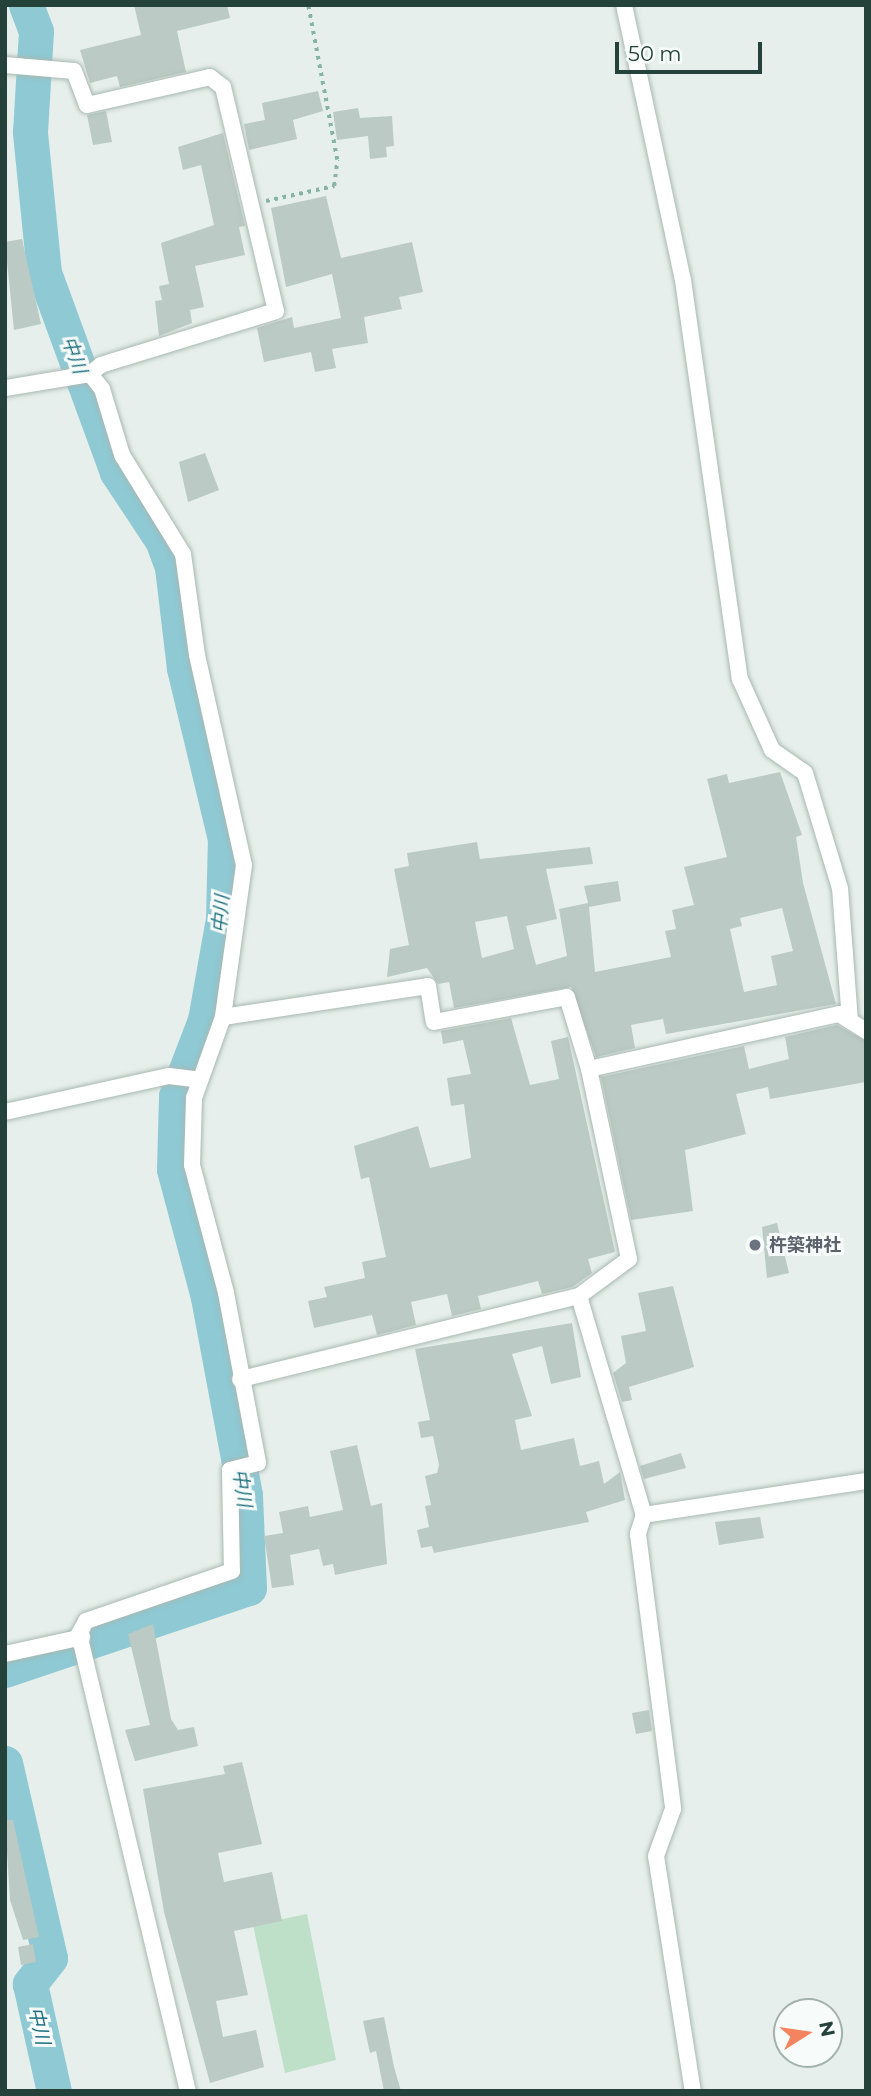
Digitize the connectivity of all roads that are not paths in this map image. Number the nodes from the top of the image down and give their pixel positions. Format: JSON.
{"nodes":[{"id":1,"x":624,"y":5,"type":"edge"},
{"id":2,"x":5,"y":65,"type":"edge"},
{"id":3,"x":90,"y":374,"type":"junction"},
{"id":4,"x":5,"y":388,"type":"edge"},
{"id":5,"x":223,"y":1017,"type":"junction"},
{"id":6,"x":850,"y":1021,"type":"junction"},
{"id":7,"x":866,"y":1031,"type":"edge"},
{"id":8,"x":589,"y":1069,"type":"junction"},
{"id":9,"x":200,"y":1080,"type":"junction"},
{"id":10,"x":5,"y":1112,"type":"edge"},
{"id":11,"x":579,"y":1296,"type":"junction"},
{"id":12,"x":240,"y":1379,"type":"junction"},
{"id":13,"x":866,"y":1481,"type":"edge"},
{"id":14,"x":644,"y":1515,"type":"junction"},
{"id":15,"x":82,"y":1637,"type":"junction"},
{"id":16,"x":5,"y":1654,"type":"edge"},
{"id":17,"x":188,"y":2091,"type":"edge"},
{"id":18,"x":693,"y":2091,"type":"edge"}],
"edges":[{"from":1,"to":6,"type":"street"},
{"from":2,"to":3,"type":"street"},
{"from":3,"to":4,"type":"street"},
{"from":3,"to":5,"type":"street"},
{"from":5,"to":8,"type":"street"},
{"from":5,"to":9,"type":"street"},
{"from":6,"to":7,"type":"street"},
{"from":6,"to":8,"type":"street"},
{"from":8,"to":11,"type":"street"},
{"from":9,"to":10,"type":"street"},
{"from":9,"to":12,"type":"street"},
{"from":11,"to":12,"type":"street"},
{"from":11,"to":14,"type":"street"},
{"from":12,"to":15,"type":"street"},
{"from":13,"to":14,"type":"street"},
{"from":14,"to":18,"type":"street"},
{"from":15,"to":16,"type":"street"},
{"from":15,"to":17,"type":"street"}]}
